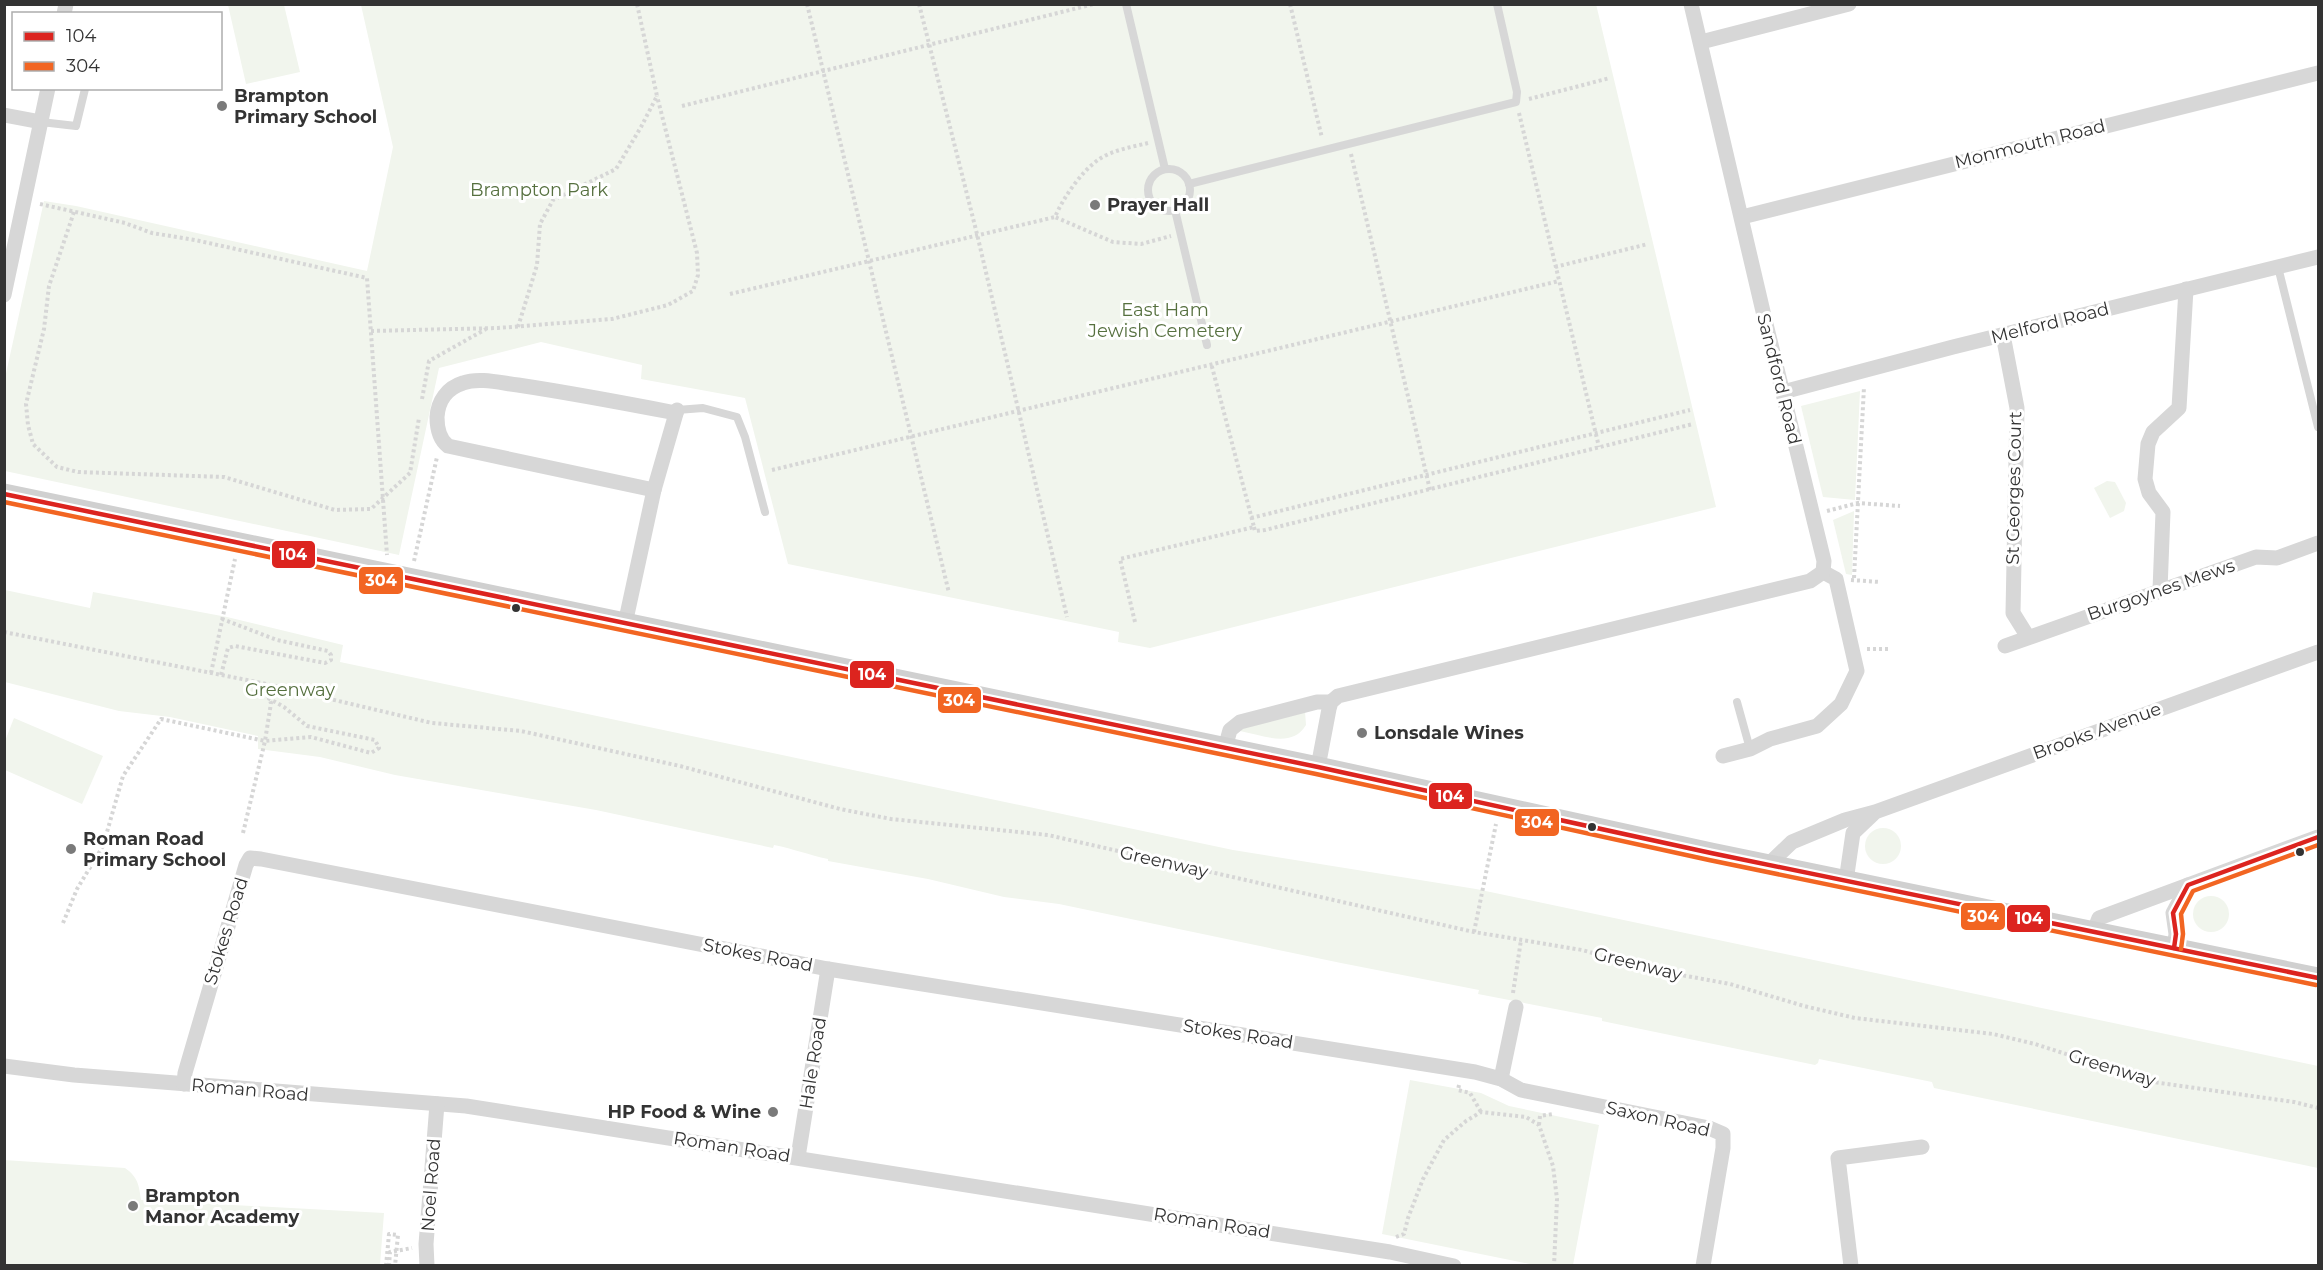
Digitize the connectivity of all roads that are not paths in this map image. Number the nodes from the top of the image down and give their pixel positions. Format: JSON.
{"nodes":[{"id":1,"x":1126,"y":4,"type":"edge"},
{"id":2,"x":1497,"y":4,"type":"edge"},
{"id":3,"x":1691,"y":4,"type":"edge"},
{"id":4,"x":1849,"y":4,"type":"edge"},
{"id":5,"x":1701,"y":42,"type":"junction"},
{"id":6,"x":2319,"y":73,"type":"edge"},
{"id":7,"x":48,"y":90,"type":"edge"},
{"id":8,"x":85,"y":90,"type":"edge"},
{"id":9,"x":4,"y":115,"type":"edge"},
{"id":10,"x":41,"y":122,"type":"junction"},
{"id":11,"x":1165,"y":170,"type":"junction"},
{"id":12,"x":1189,"y":184,"type":"junction"},
{"id":13,"x":1175,"y":210,"type":"junction"},
{"id":14,"x":1742,"y":218,"type":"junction"},
{"id":15,"x":2319,"y":257,"type":"edge"},
{"id":16,"x":2278,"y":267,"type":"junction"},
{"id":17,"x":2186,"y":289,"type":"junction"},
{"id":18,"x":4,"y":296,"type":"edge"},
{"id":19,"x":2003,"y":335,"type":"junction"},
{"id":20,"x":1207,"y":345,"type":"road end"},
{"id":21,"x":1783,"y":392,"type":"junction"},
{"id":22,"x":677,"y":411,"type":"junction"},
{"id":23,"x":2319,"y":427,"type":"edge"},
{"id":24,"x":654,"y":490,"type":"junction"},
{"id":25,"x":4,"y":494,"type":"edge"},
{"id":26,"x":765,"y":512,"type":"dead end"},
{"id":27,"x":2319,"y":543,"type":"edge"},
{"id":28,"x":1829,"y":576,"type":"junction"},
{"id":29,"x":2160,"y":590,"type":"junction"},
{"id":30,"x":625,"y":624,"type":"junction"},
{"id":31,"x":2028,"y":637,"type":"junction"},
{"id":32,"x":2005,"y":646,"type":"dead end"},
{"id":33,"x":2319,"y":652,"type":"edge"},
{"id":34,"x":1331,"y":702,"type":"junction"},
{"id":35,"x":1737,"y":702,"type":"dead end"},
{"id":36,"x":1225,"y":748,"type":"junction"},
{"id":37,"x":1750,"y":749,"type":"junction"},
{"id":38,"x":1723,"y":756,"type":"dead end"},
{"id":39,"x":1318,"y":767,"type":"junction"},
{"id":40,"x":1875,"y":812,"type":"junction"},
{"id":41,"x":2319,"y":837,"type":"edge"},
{"id":42,"x":1769,"y":864,"type":"junction"},
{"id":43,"x":1846,"y":881,"type":"junction"},
{"id":44,"x":2188,"y":885,"type":"junction"},
{"id":45,"x":2094,"y":931,"type":"junction"},
{"id":46,"x":2174,"y":948,"type":"junction"},
{"id":47,"x":828,"y":969,"type":"junction"},
{"id":48,"x":2319,"y":978,"type":"edge"},
{"id":49,"x":1514,"y":1003,"type":"road end"},
{"id":50,"x":4,"y":1066,"type":"edge"},
{"id":51,"x":1501,"y":1080,"type":"junction"},
{"id":52,"x":184,"y":1084,"type":"junction"},
{"id":53,"x":437,"y":1104,"type":"junction"},
{"id":54,"x":1922,"y":1148,"type":"dead end"},
{"id":55,"x":798,"y":1157,"type":"junction"},
{"id":56,"x":427,"y":1266,"type":"edge"},
{"id":57,"x":1454,"y":1266,"type":"edge"},
{"id":58,"x":1703,"y":1266,"type":"edge"},
{"id":59,"x":1851,"y":1266,"type":"edge"}],
"edges":[{"from":1,"to":11,"type":"lane"},
{"from":2,"to":12,"type":"lane"},
{"from":3,"to":5,"type":"street","name":"Sandford Road"},
{"from":4,"to":5,"type":"street"},
{"from":5,"to":14,"type":"street","name":"Sandford Road"},
{"from":6,"to":14,"type":"street","name":"Monmouth Road"},
{"from":7,"to":10,"type":"street"},
{"from":8,"to":10,"type":"lane"},
{"from":9,"to":10,"type":"street"},
{"from":10,"to":18,"type":"street"},
{"from":11,"to":12,"type":"lane"},
{"from":11,"to":13,"type":"lane"},
{"from":12,"to":13,"type":"lane"},
{"from":13,"to":20,"type":"lane"},
{"from":14,"to":21,"type":"street","name":"Sandford Road"},
{"from":15,"to":16,"type":"street","name":"Melford Road"},
{"from":16,"to":17,"type":"street","name":"Melford Road"},
{"from":16,"to":23,"type":"lane"},
{"from":17,"to":19,"type":"street","name":"Melford Road"},
{"from":17,"to":29,"type":"street"},
{"from":19,"to":21,"type":"street","name":"Melford Road"},
{"from":19,"to":31,"type":"street","name":"St Georges Court"},
{"from":21,"to":28,"type":"street","name":"Sandford Road"},
{"from":22,"to":24,"type":"street"},
{"from":22,"to":24,"type":"street"},
{"from":22,"to":26,"type":"lane"},
{"from":24,"to":30,"type":"street"},
{"from":25,"to":30,"type":"street"},
{"from":27,"to":29,"type":"street","name":"Burgoynes Mews"},
{"from":28,"to":34,"type":"street"},
{"from":28,"to":37,"type":"street","name":"Sandford Road"},
{"from":29,"to":31,"type":"street","name":"Burgoynes Mews"},
{"from":30,"to":36,"type":"street"},
{"from":31,"to":32,"type":"street","name":"Burgoynes Mews"},
{"from":33,"to":40,"type":"street","name":"Brooks Avenue"},
{"from":34,"to":36,"type":"street"},
{"from":34,"to":39,"type":"street"},
{"from":35,"to":37,"type":"lane"},
{"from":36,"to":39,"type":"street"},
{"from":37,"to":38,"type":"street","name":"Sandford Road"},
{"from":39,"to":42,"type":"street"},
{"from":40,"to":42,"type":"street","name":"Brooks Avenue"},
{"from":40,"to":43,"type":"street","name":"Brooks Avenue"},
{"from":41,"to":44,"type":"street"},
{"from":42,"to":43,"type":"street"},
{"from":43,"to":45,"type":"street"},
{"from":44,"to":45,"type":"street"},
{"from":44,"to":46,"type":"street"},
{"from":45,"to":46,"type":"street"},
{"from":46,"to":48,"type":"street"},
{"from":47,"to":51,"type":"street","name":"Stokes Road"},
{"from":47,"to":52,"type":"street","name":"Stokes Road"},
{"from":47,"to":55,"type":"street","name":"Hale Road"},
{"from":49,"to":51,"type":"street"},
{"from":50,"to":52,"type":"street","name":"Roman Road"},
{"from":51,"to":58,"type":"street","name":"Saxon Road"},
{"from":52,"to":53,"type":"street","name":"Roman Road"},
{"from":53,"to":55,"type":"street","name":"Roman Road"},
{"from":53,"to":56,"type":"street","name":"Noel Road"},
{"from":54,"to":59,"type":"street"},
{"from":55,"to":57,"type":"street","name":"Roman Road"}]}
